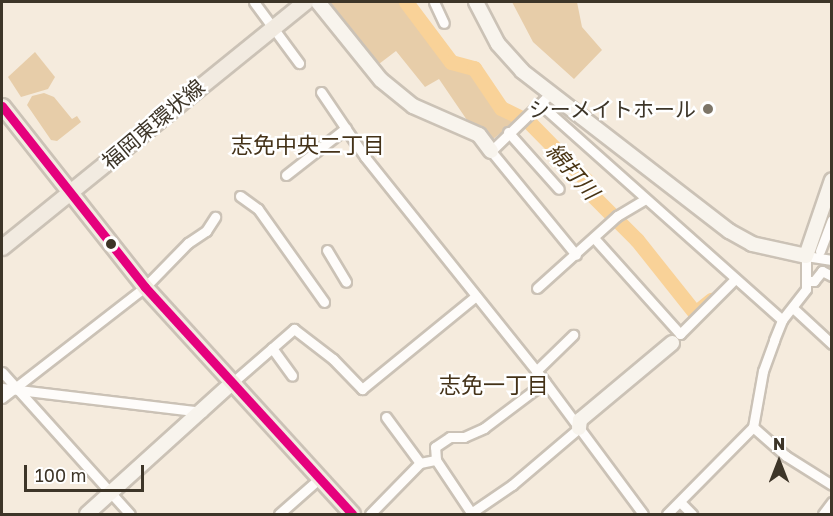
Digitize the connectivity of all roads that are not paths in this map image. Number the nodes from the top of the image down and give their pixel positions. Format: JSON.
{"nodes":[{"id":1,"x":254,"y":2,"type":"edge"},
{"id":2,"x":305,"y":2,"type":"edge"},
{"id":3,"x":318,"y":2,"type":"edge"},
{"id":4,"x":434,"y":2,"type":"edge"},
{"id":5,"x":476,"y":2,"type":"edge"},
{"id":6,"x":444,"y":23,"type":"dead end"},
{"id":7,"x":272,"y":25,"type":"junction"},
{"id":8,"x":299,"y":63,"type":"dead end"},
{"id":9,"x":321,"y":92,"type":"dead end"},
{"id":10,"x":551,"y":93,"type":"junction"},
{"id":11,"x":542,"y":105,"type":"junction"},
{"id":12,"x":2,"y":106,"type":"edge"},
{"id":13,"x":346,"y":128,"type":"junction"},
{"id":14,"x":508,"y":132,"type":"junction"},
{"id":15,"x":491,"y":151,"type":"junction"},
{"id":16,"x":286,"y":175,"type":"dead end"},
{"id":17,"x":831,"y":180,"type":"edge"},
{"id":18,"x":560,"y":189,"type":"dead end"},
{"id":19,"x":68,"y":194,"type":"junction"},
{"id":20,"x":240,"y":196,"type":"dead end"},
{"id":21,"x":644,"y":200,"type":"junction"},
{"id":22,"x":215,"y":217,"type":"dead end"},
{"id":23,"x":831,"y":220,"type":"edge"},
{"id":24,"x":594,"y":238,"type":"junction"},
{"id":25,"x":2,"y":247,"type":"edge"},
{"id":26,"x":327,"y":250,"type":"dead end"},
{"id":27,"x":813,"y":254,"type":"junction"},
{"id":28,"x":576,"y":255,"type":"junction"},
{"id":29,"x":831,"y":260,"type":"edge"},
{"id":30,"x":831,"y":276,"type":"edge"},
{"id":31,"x":735,"y":279,"type":"junction"},
{"id":32,"x":807,"y":281,"type":"junction"},
{"id":33,"x":346,"y":282,"type":"dead end"},
{"id":34,"x":145,"y":287,"type":"junction"},
{"id":35,"x":537,"y":288,"type":"dead end"},
{"id":36,"x":476,"y":296,"type":"junction"},
{"id":37,"x":324,"y":302,"type":"dead end"},
{"id":38,"x":793,"y":308,"type":"junction"},
{"id":39,"x":782,"y":320,"type":"junction"},
{"id":40,"x":573,"y":335,"type":"dead end"},
{"id":41,"x":672,"y":343,"type":"dead end"},
{"id":42,"x":831,"y":344,"type":"edge"},
{"id":43,"x":272,"y":348,"type":"junction"},
{"id":44,"x":536,"y":370,"type":"junction"},
{"id":45,"x":2,"y":372,"type":"edge"},
{"id":46,"x":292,"y":376,"type":"dead end"},
{"id":47,"x":232,"y":382,"type":"junction"},
{"id":48,"x":545,"y":382,"type":"junction"},
{"id":49,"x":2,"y":388,"type":"edge"},
{"id":50,"x":14,"y":388,"type":"junction"},
{"id":51,"x":2,"y":398,"type":"edge"},
{"id":52,"x":203,"y":412,"type":"junction"},
{"id":53,"x":386,"y":417,"type":"dead end"},
{"id":54,"x":753,"y":427,"type":"junction"},
{"id":55,"x":579,"y":428,"type":"junction"},
{"id":56,"x":436,"y":460,"type":"junction"},
{"id":57,"x":420,"y":463,"type":"junction"},
{"id":58,"x":320,"y":478,"type":"junction"},
{"id":59,"x":831,"y":485,"type":"edge"},
{"id":60,"x":111,"y":495,"type":"junction"},
{"id":61,"x":681,"y":502,"type":"junction"},
{"id":62,"x":831,"y":502,"type":"edge"},
{"id":63,"x":87,"y":514,"type":"edge"},
{"id":64,"x":130,"y":514,"type":"edge"},
{"id":65,"x":279,"y":514,"type":"edge"},
{"id":66,"x":352,"y":514,"type":"edge"},
{"id":67,"x":369,"y":514,"type":"edge"},
{"id":68,"x":472,"y":514,"type":"edge"},
{"id":69,"x":643,"y":514,"type":"edge"},
{"id":70,"x":667,"y":514,"type":"edge"},
{"id":71,"x":692,"y":514,"type":"edge"},
{"id":72,"x":824,"y":514,"type":"edge"}],
"edges":[{"from":1,"to":7,"type":"street"},
{"from":2,"to":7,"type":"main road","name":"福岡東環状線"},
{"from":3,"to":15,"type":"street"},
{"from":4,"to":6,"type":"street"},
{"from":5,"to":10,"type":"street"},
{"from":7,"to":8,"type":"street"},
{"from":7,"to":19,"type":"main road","name":"福岡東環状線"},
{"from":9,"to":13,"type":"street"},
{"from":10,"to":11,"type":"street"},
{"from":10,"to":27,"type":"street"},
{"from":11,"to":14,"type":"street"},
{"from":11,"to":21,"type":"street"},
{"from":12,"to":19,"type":"main road"},
{"from":13,"to":16,"type":"street"},
{"from":13,"to":36,"type":"street"},
{"from":14,"to":15,"type":"street"},
{"from":14,"to":18,"type":"street"},
{"from":15,"to":28,"type":"street"},
{"from":17,"to":27,"type":"street"},
{"from":19,"to":25,"type":"main road","name":"福岡東環状線"},
{"from":19,"to":34,"type":"main road"},
{"from":20,"to":37,"type":"street"},
{"from":21,"to":24,"type":"street"},
{"from":21,"to":31,"type":"street"},
{"from":22,"to":34,"type":"street"},
{"from":23,"to":27,"type":"street"},
{"from":24,"to":28,"type":"street"},
{"from":24,"to":31,"type":"street"},
{"from":26,"to":33,"type":"street"},
{"from":27,"to":29,"type":"street"},
{"from":27,"to":32,"type":"street"},
{"from":28,"to":35,"type":"street"},
{"from":30,"to":32,"type":"street"},
{"from":31,"to":39,"type":"street"},
{"from":32,"to":38,"type":"street"},
{"from":34,"to":47,"type":"main road"},
{"from":34,"to":50,"type":"street"},
{"from":36,"to":43,"type":"street"},
{"from":36,"to":44,"type":"street"},
{"from":38,"to":39,"type":"street"},
{"from":38,"to":42,"type":"street"},
{"from":39,"to":54,"type":"street"},
{"from":40,"to":44,"type":"street"},
{"from":41,"to":55,"type":"street"},
{"from":43,"to":46,"type":"street"},
{"from":43,"to":47,"type":"street"},
{"from":44,"to":48,"type":"street"},
{"from":45,"to":50,"type":"street"},
{"from":47,"to":52,"type":"street"},
{"from":47,"to":58,"type":"main road"},
{"from":48,"to":55,"type":"street"},
{"from":48,"to":56,"type":"street"},
{"from":49,"to":50,"type":"street"},
{"from":50,"to":51,"type":"street"},
{"from":50,"to":52,"type":"street"},
{"from":50,"to":60,"type":"street"},
{"from":52,"to":60,"type":"street"},
{"from":53,"to":57,"type":"street"},
{"from":54,"to":59,"type":"street"},
{"from":54,"to":61,"type":"street"},
{"from":55,"to":68,"type":"street"},
{"from":55,"to":69,"type":"street"},
{"from":56,"to":57,"type":"street"},
{"from":56,"to":68,"type":"street"},
{"from":57,"to":67,"type":"street"},
{"from":58,"to":65,"type":"street"},
{"from":58,"to":66,"type":"main road"},
{"from":60,"to":63,"type":"street"},
{"from":60,"to":64,"type":"street"},
{"from":61,"to":70,"type":"street"},
{"from":61,"to":71,"type":"street"},
{"from":62,"to":72,"type":"street"}]}
